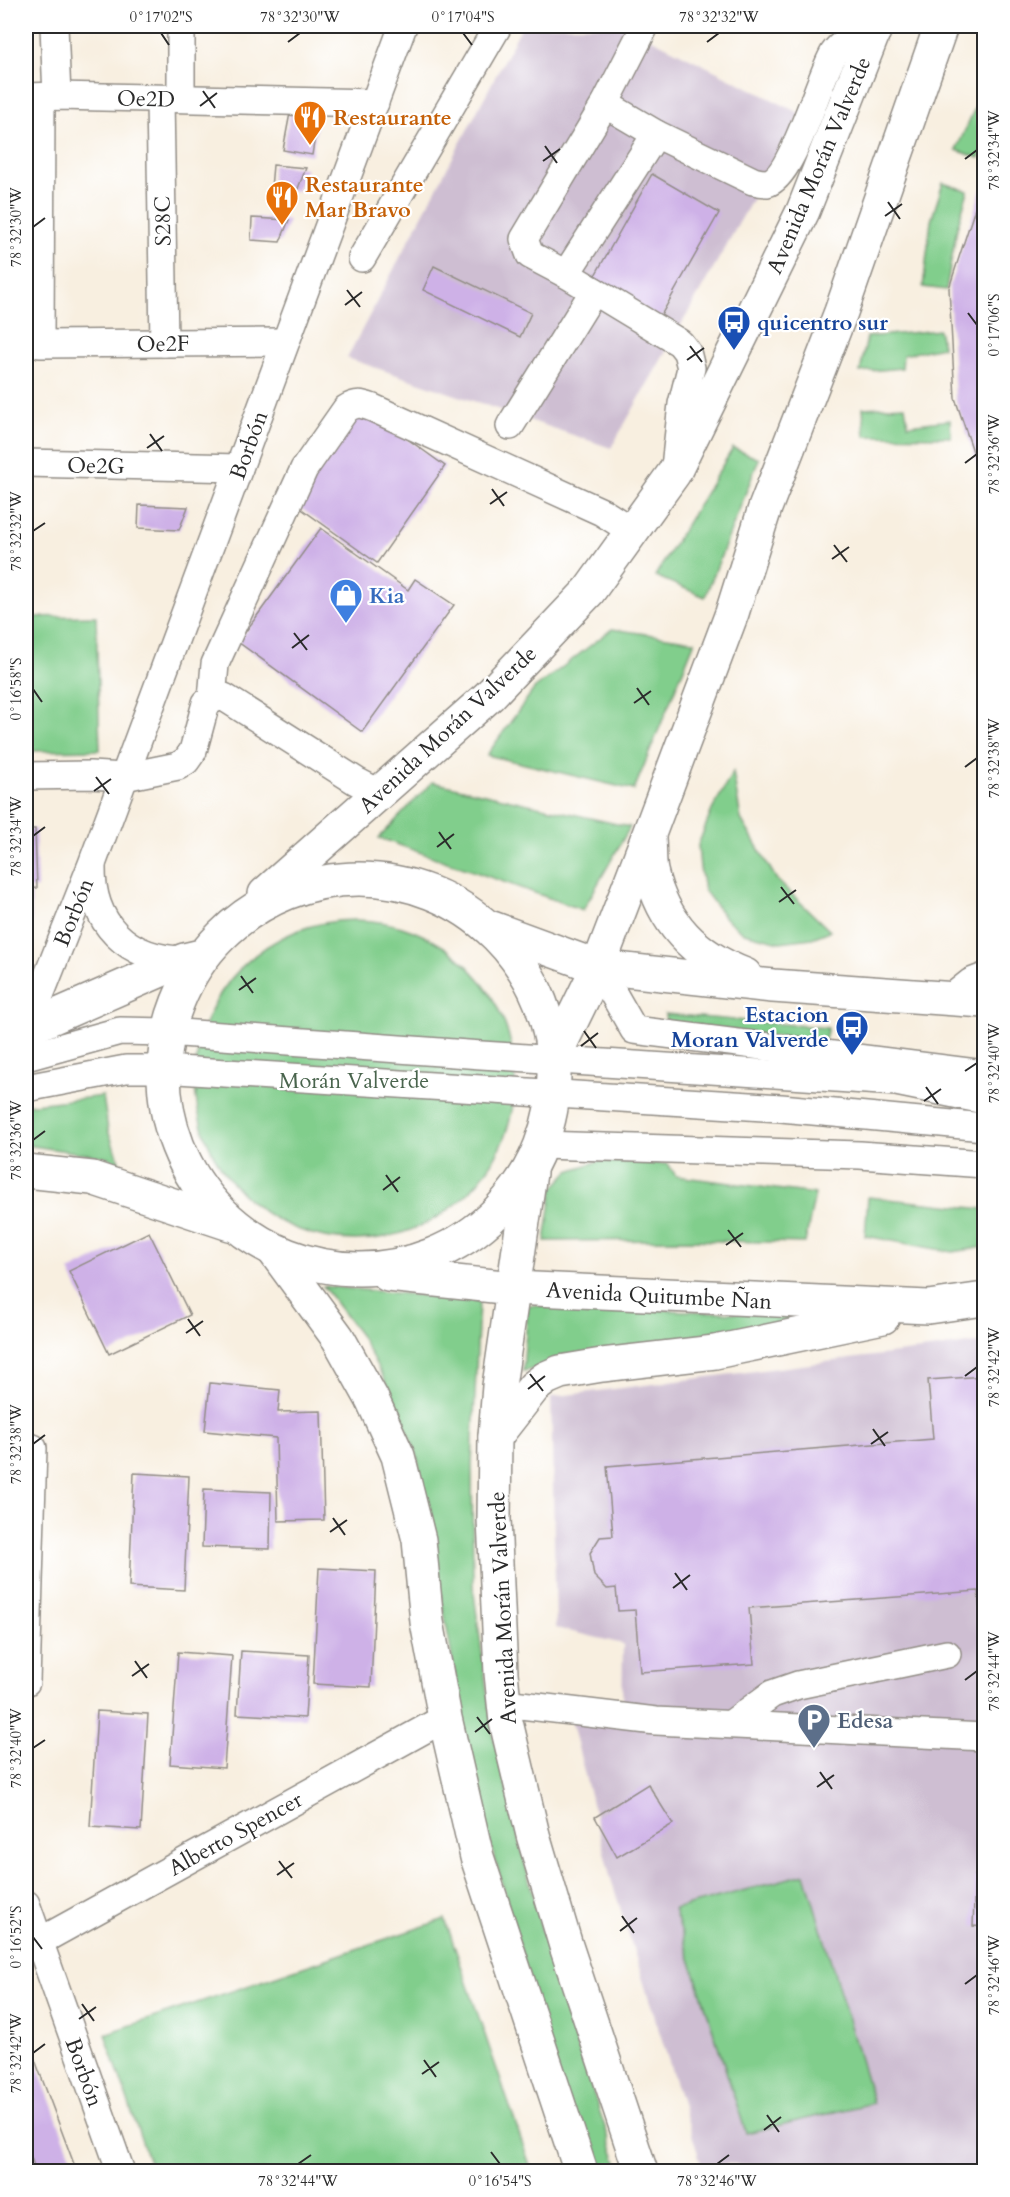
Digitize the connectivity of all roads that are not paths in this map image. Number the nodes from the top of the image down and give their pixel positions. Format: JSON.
{"nodes":[{"id":1,"x":54,"y":26,"type":"edge"},
{"id":2,"x":181,"y":26,"type":"edge"},
{"id":3,"x":403,"y":26,"type":"edge"},
{"id":4,"x":498,"y":26,"type":"edge"},
{"id":5,"x":645,"y":26,"type":"edge"},
{"id":6,"x":871,"y":26,"type":"edge"},
{"id":7,"x":876,"y":26,"type":"edge"},
{"id":8,"x":941,"y":26,"type":"edge"},
{"id":9,"x":41,"y":97,"type":"edge"},
{"id":10,"x":170,"y":99,"type":"junction"},
{"id":11,"x":375,"y":103,"type":"junction"},
{"id":12,"x":605,"y":104,"type":"junction"},
{"id":13,"x":656,"y":134,"type":"junction"},
{"id":14,"x":363,"y":258,"type":"dead end"},
{"id":15,"x":566,"y":274,"type":"junction"},
{"id":16,"x":594,"y":291,"type":"junction"},
{"id":17,"x":285,"y":342,"type":"junction"},
{"id":18,"x":164,"y":343,"type":"junction"},
{"id":19,"x":510,"y":426,"type":"dead end"},
{"id":20,"x":26,"y":463,"type":"edge"},
{"id":21,"x":239,"y":468,"type":"junction"},
{"id":22,"x":674,"y":473,"type":"junction"},
{"id":23,"x":633,"y":531,"type":"junction"},
{"id":24,"x":212,"y":699,"type":"junction"},
{"id":25,"x":26,"y":776,"type":"edge"},
{"id":26,"x":124,"y":777,"type":"junction"},
{"id":27,"x":379,"y":793,"type":"junction"},
{"id":28,"x":649,"y":834,"type":"junction"},
{"id":29,"x":92,"y":864,"type":"junction"},
{"id":30,"x":228,"y":926,"type":"junction"},
{"id":31,"x":488,"y":927,"type":"junction"},
{"id":32,"x":192,"y":958,"type":"junction"},
{"id":33,"x":598,"y":967,"type":"junction"},
{"id":34,"x":984,"y":977,"type":"edge"},
{"id":35,"x":773,"y":986,"type":"junction"},
{"id":36,"x":951,"y":998,"type":"junction"},
{"id":37,"x":984,"y":1001,"type":"edge"},
{"id":38,"x":166,"y":1032,"type":"junction"},
{"id":39,"x":26,"y":1038,"type":"edge"},
{"id":40,"x":554,"y":1059,"type":"junction"},
{"id":41,"x":162,"y":1069,"type":"junction"},
{"id":42,"x":984,"y":1074,"type":"edge"},
{"id":43,"x":26,"y":1088,"type":"edge"},
{"id":44,"x":554,"y":1094,"type":"junction"},
{"id":45,"x":984,"y":1100,"type":"edge"},
{"id":46,"x":984,"y":1127,"type":"edge"},
{"id":47,"x":536,"y":1158,"type":"junction"},
{"id":48,"x":984,"y":1164,"type":"edge"},
{"id":49,"x":26,"y":1171,"type":"edge"},
{"id":50,"x":230,"y":1224,"type":"junction"},
{"id":51,"x":275,"y":1252,"type":"junction"},
{"id":52,"x":333,"y":1269,"type":"junction"},
{"id":53,"x":513,"y":1288,"type":"junction"},
{"id":54,"x":984,"y":1299,"type":"edge"},
{"id":55,"x":928,"y":1307,"type":"junction"},
{"id":56,"x":495,"y":1437,"type":"junction"},
{"id":57,"x":26,"y":1447,"type":"edge"},
{"id":58,"x":947,"y":1654,"type":"dead end"},
{"id":59,"x":26,"y":1682,"type":"edge"},
{"id":60,"x":504,"y":1703,"type":"junction"},
{"id":61,"x":445,"y":1718,"type":"junction"},
{"id":62,"x":731,"y":1724,"type":"junction"},
{"id":63,"x":984,"y":1737,"type":"edge"},
{"id":64,"x":26,"y":1904,"type":"edge"},
{"id":65,"x":32,"y":1946,"type":"edge"},
{"id":66,"x":121,"y":2172,"type":"edge"},
{"id":67,"x":581,"y":2172,"type":"edge"},
{"id":68,"x":641,"y":2172,"type":"edge"}],
"edges":[{"from":1,"to":9,"type":"street"},
{"from":2,"to":10,"type":"street","name":"S28C"},
{"from":3,"to":11,"type":"street","name":"Borbón"},
{"from":4,"to":14,"type":"street"},
{"from":5,"to":12,"type":"street"},
{"from":6,"to":13,"type":"street"},
{"from":7,"to":22,"type":"main road","name":"Avenida Morán Valverde"},
{"from":8,"to":28,"type":"main road"},
{"from":9,"to":10,"type":"street","name":"Oe2D"},
{"from":9,"to":18,"type":"street","name":"Oe2F"},
{"from":10,"to":11,"type":"street","name":"Oe2D"},
{"from":10,"to":18,"type":"street","name":"S28C"},
{"from":11,"to":17,"type":"street","name":"Borbón"},
{"from":12,"to":13,"type":"street"},
{"from":12,"to":15,"type":"street"},
{"from":13,"to":15,"type":"street"},
{"from":15,"to":16,"type":"street"},
{"from":16,"to":19,"type":"street"},
{"from":16,"to":22,"type":"street"},
{"from":17,"to":18,"type":"street","name":"Oe2F"},
{"from":17,"to":21,"type":"street","name":"Borbón"},
{"from":20,"to":21,"type":"street","name":"Oe2G"},
{"from":21,"to":26,"type":"street","name":"Borbón"},
{"from":22,"to":23,"type":"main road","name":"Avenida Morán Valverde"},
{"from":23,"to":24,"type":"street"},
{"from":23,"to":27,"type":"main road","name":"Avenida Morán Valverde"},
{"from":24,"to":26,"type":"street"},
{"from":24,"to":27,"type":"street"},
{"from":25,"to":26,"type":"street"},
{"from":26,"to":29,"type":"street","name":"Borbón"},
{"from":27,"to":30,"type":"main road","name":"Avenida Morán Valverde"},
{"from":28,"to":33,"type":"main road"},
{"from":28,"to":35,"type":"main road"},
{"from":29,"to":32,"type":"street","name":"Borbón"},
{"from":29,"to":39,"type":"street","name":"Borbón"},
{"from":30,"to":31,"type":"main road"},
{"from":30,"to":32,"type":"main road"},
{"from":31,"to":33,"type":"main road"},
{"from":31,"to":40,"type":"main road"},
{"from":32,"to":38,"type":"main road"},
{"from":32,"to":39,"type":"main road"},
{"from":33,"to":35,"type":"main road"},
{"from":33,"to":40,"type":"main road"},
{"from":33,"to":42,"type":"street"},
{"from":34,"to":36,"type":"street"},
{"from":35,"to":36,"type":"main road"},
{"from":36,"to":37,"type":"main road"},
{"from":38,"to":39,"type":"street"},
{"from":38,"to":40,"type":"street"},
{"from":38,"to":41,"type":"main road"},
{"from":40,"to":44,"type":"main road"},
{"from":40,"to":45,"type":"street"},
{"from":41,"to":43,"type":"street"},
{"from":41,"to":44,"type":"street"},
{"from":41,"to":50,"type":"main road"},
{"from":44,"to":46,"type":"street"},
{"from":44,"to":47,"type":"main road"},
{"from":47,"to":48,"type":"street"},
{"from":47,"to":52,"type":"main road"},
{"from":47,"to":53,"type":"main road","name":"Avenida Morán Valverde"},
{"from":49,"to":50,"type":"main road"},
{"from":50,"to":51,"type":"main road"},
{"from":51,"to":52,"type":"main road"},
{"from":51,"to":61,"type":"main road"},
{"from":52,"to":53,"type":"main road","name":"Avenida Quitumbe Ñan"},
{"from":53,"to":55,"type":"main road","name":"Avenida Quitumbe Ñan"},
{"from":53,"to":56,"type":"main road","name":"Avenida Morán Valverde"},
{"from":54,"to":55,"type":"main road","name":"Avenida Quitumbe Ñan"},
{"from":55,"to":56,"type":"main road"},
{"from":56,"to":60,"type":"main road","name":"Avenida Morán Valverde"},
{"from":57,"to":59,"type":"street"},
{"from":58,"to":62,"type":"street"},
{"from":60,"to":62,"type":"street"},
{"from":60,"to":68,"type":"main road","name":"Avenida Morán Valverde"},
{"from":61,"to":65,"type":"street","name":"Alberto Spencer"},
{"from":61,"to":67,"type":"main road"},
{"from":62,"to":63,"type":"street"},
{"from":64,"to":65,"type":"street","name":"Borbón"},
{"from":65,"to":66,"type":"street","name":"Borbón"}]}
